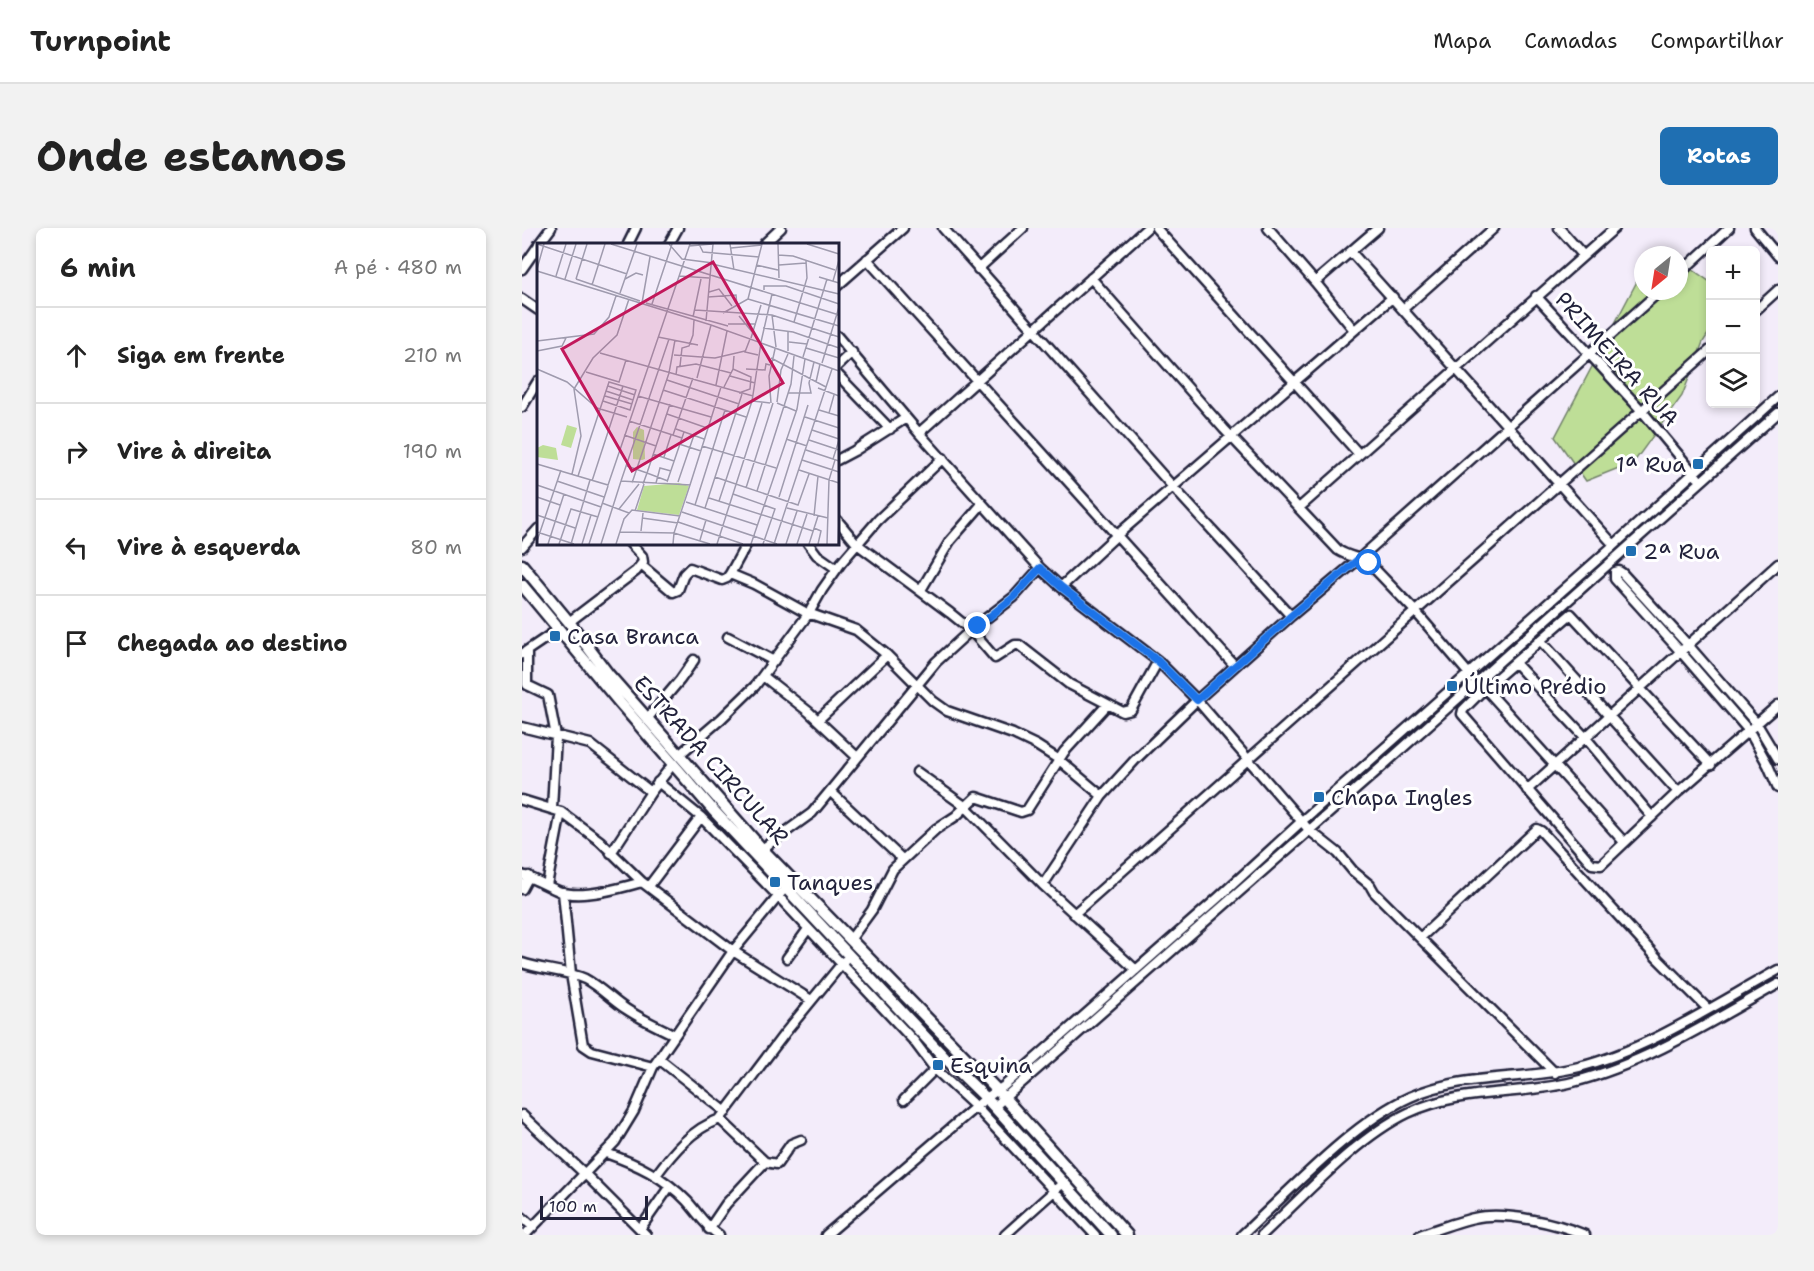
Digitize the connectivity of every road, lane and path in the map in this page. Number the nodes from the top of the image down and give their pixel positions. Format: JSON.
{"nodes":[{"id":1,"x":551,"y":228,"type":"edge"},
{"id":2,"x":636,"y":228,"type":"edge"},
{"id":3,"x":678,"y":228,"type":"edge"},
{"id":4,"x":903,"y":228,"type":"edge"},
{"id":5,"x":943,"y":228,"type":"edge"},
{"id":6,"x":1023,"y":228,"type":"edge"},
{"id":7,"x":1147,"y":228,"type":"edge"},
{"id":8,"x":1156,"y":228,"type":"edge"},
{"id":9,"x":1268,"y":228,"type":"edge"},
{"id":10,"x":1378,"y":228,"type":"edge"},
{"id":11,"x":1494,"y":228,"type":"edge"},
{"id":12,"x":1559,"y":228,"type":"edge"},
{"id":13,"x":1615,"y":228,"type":"edge"},
{"id":14,"x":1729,"y":228,"type":"edge"},
{"id":15,"x":1755,"y":228,"type":"edge"},
{"id":16,"x":779,"y":229,"type":"edge"},
{"id":17,"x":540,"y":243,"type":"edge"},
{"id":18,"x":628,"y":243,"type":"edge"},
{"id":19,"x":670,"y":243,"type":"edge"},
{"id":20,"x":765,"y":243,"type":"edge"},
{"id":21,"x":537,"y":248,"type":"edge"},
{"id":22,"x":1351,"y":252,"type":"junction"},
{"id":23,"x":1583,"y":255,"type":"junction"},
{"id":24,"x":1778,"y":256,"type":"edge"},
{"id":25,"x":867,"y":259,"type":"junction"},
{"id":26,"x":1688,"y":265,"type":"edge"},
{"id":27,"x":522,"y":269,"type":"edge"},
{"id":28,"x":978,"y":269,"type":"junction"},
{"id":29,"x":1091,"y":278,"type":"junction"},
{"id":30,"x":1315,"y":282,"type":"junction"},
{"id":31,"x":838,"y":285,"type":"edge"},
{"id":32,"x":1778,"y":290,"type":"edge"},
{"id":33,"x":1536,"y":296,"type":"junction"},
{"id":34,"x":1393,"y":297,"type":"junction"},
{"id":35,"x":522,"y":300,"type":"edge"},
{"id":36,"x":1650,"y":300,"type":"edge"},
{"id":37,"x":1760,"y":306,"type":"edge"},
{"id":38,"x":537,"y":309,"type":"edge"},
{"id":39,"x":1403,"y":309,"type":"junction"},
{"id":40,"x":1033,"y":329,"type":"junction"},
{"id":41,"x":1354,"y":330,"type":"junction"},
{"id":42,"x":838,"y":337,"type":"edge"},
{"id":43,"x":852,"y":352,"type":"junction"},
{"id":44,"x":1706,"y":354,"type":"edge"},
{"id":45,"x":1589,"y":355,"type":"junction"},
{"id":46,"x":838,"y":365,"type":"edge"},
{"id":47,"x":1455,"y":369,"type":"junction"},
{"id":48,"x":838,"y":375,"type":"edge"},
{"id":49,"x":978,"y":381,"type":"junction"},
{"id":50,"x":1295,"y":383,"type":"junction"},
{"id":51,"x":537,"y":385,"type":"edge"},
{"id":52,"x":1778,"y":397,"type":"edge"},
{"id":53,"x":522,"y":407,"type":"edge"},
{"id":54,"x":1642,"y":411,"type":"junction"},
{"id":55,"x":1778,"y":412,"type":"edge"},
{"id":56,"x":906,"y":418,"type":"junction"},
{"id":57,"x":1507,"y":427,"type":"junction"},
{"id":58,"x":890,"y":429,"type":"junction"},
{"id":59,"x":919,"y":433,"type":"junction"},
{"id":60,"x":1231,"y":436,"type":"junction"},
{"id":61,"x":1358,"y":453,"type":"junction"},
{"id":62,"x":943,"y":458,"type":"junction"},
{"id":63,"x":838,"y":459,"type":"edge"},
{"id":64,"x":1695,"y":473,"type":"junction"},
{"id":65,"x":1701,"y":481,"type":"junction"},
{"id":66,"x":1559,"y":485,"type":"junction"},
{"id":67,"x":1173,"y":487,"type":"junction"},
{"id":68,"x":982,"y":504,"type":"junction"},
{"id":69,"x":1299,"y":508,"type":"junction"},
{"id":70,"x":838,"y":521,"type":"edge"},
{"id":71,"x":537,"y":530,"type":"edge"},
{"id":72,"x":1116,"y":536,"type":"junction"},
{"id":73,"x":631,"y":544,"type":"edge"},
{"id":74,"x":746,"y":544,"type":"edge"},
{"id":75,"x":809,"y":544,"type":"edge"},
{"id":76,"x":857,"y":544,"type":"junction"},
{"id":77,"x":1614,"y":545,"type":"junction"},
{"id":78,"x":522,"y":547,"type":"edge"},
{"id":79,"x":1360,"y":558,"type":"junction"},
{"id":80,"x":1778,"y":564,"type":"edge"},
{"id":81,"x":522,"y":565,"type":"edge"},
{"id":82,"x":641,"y":565,"type":"junction"},
{"id":83,"x":1040,"y":568,"type":"junction"},
{"id":84,"x":837,"y":569,"type":"junction"},
{"id":85,"x":730,"y":574,"type":"junction"},
{"id":86,"x":522,"y":585,"type":"edge"},
{"id":87,"x":1061,"y":587,"type":"junction"},
{"id":88,"x":921,"y":590,"type":"junction"},
{"id":89,"x":1415,"y":610,"type":"junction"},
{"id":90,"x":809,"y":613,"type":"junction"},
{"id":91,"x":1291,"y":616,"type":"junction"},
{"id":92,"x":569,"y":621,"type":"junction"},
{"id":93,"x":559,"y":629,"type":"junction"},
{"id":94,"x":970,"y":630,"type":"junction"},
{"id":95,"x":728,"y":637,"type":"dead end"},
{"id":96,"x":1540,"y":640,"type":"junction"},
{"id":97,"x":1688,"y":645,"type":"junction"},
{"id":98,"x":1680,"y":651,"type":"junction"},
{"id":99,"x":525,"y":653,"type":"edge"},
{"id":100,"x":887,"y":655,"type":"junction"},
{"id":101,"x":694,"y":660,"type":"dead end"},
{"id":102,"x":774,"y":661,"type":"junction"},
{"id":103,"x":1158,"y":661,"type":"junction"},
{"id":104,"x":1515,"y":663,"type":"junction"},
{"id":105,"x":1235,"y":666,"type":"junction"},
{"id":106,"x":1469,"y":674,"type":"junction"},
{"id":107,"x":763,"y":676,"type":"junction"},
{"id":108,"x":916,"y":685,"type":"junction"},
{"id":109,"x":1640,"y":687,"type":"junction"},
{"id":110,"x":1485,"y":688,"type":"junction"},
{"id":111,"x":1197,"y":700,"type":"junction"},
{"id":112,"x":1107,"y":705,"type":"junction"},
{"id":113,"x":1778,"y":705,"type":"edge"},
{"id":114,"x":1609,"y":716,"type":"junction"},
{"id":115,"x":647,"y":719,"type":"junction"},
{"id":116,"x":818,"y":720,"type":"junction"},
{"id":117,"x":1757,"y":724,"type":"junction"},
{"id":118,"x":522,"y":727,"type":"edge"},
{"id":119,"x":1749,"y":731,"type":"junction"},
{"id":120,"x":556,"y":736,"type":"junction"},
{"id":121,"x":1585,"y":737,"type":"junction"},
{"id":122,"x":857,"y":757,"type":"junction"},
{"id":123,"x":1058,"y":759,"type":"junction"},
{"id":124,"x":1778,"y":759,"type":"edge"},
{"id":125,"x":676,"y":760,"type":"junction"},
{"id":126,"x":1248,"y":760,"type":"junction"},
{"id":127,"x":1711,"y":765,"type":"junction"},
{"id":128,"x":1554,"y":766,"type":"junction"},
{"id":129,"x":917,"y":772,"type":"dead end"},
{"id":130,"x":658,"y":783,"type":"junction"},
{"id":131,"x":1778,"y":788,"type":"edge"},
{"id":132,"x":1527,"y":790,"type":"junction"},
{"id":133,"x":831,"y":791,"type":"junction"},
{"id":134,"x":651,"y":792,"type":"junction"},
{"id":135,"x":1678,"y":792,"type":"junction"},
{"id":136,"x":1102,"y":796,"type":"junction"},
{"id":137,"x":522,"y":800,"type":"edge"},
{"id":138,"x":966,"y":807,"type":"junction"},
{"id":139,"x":552,"y":808,"type":"junction"},
{"id":140,"x":561,"y":812,"type":"junction"},
{"id":141,"x":700,"y":817,"type":"junction"},
{"id":142,"x":1652,"y":817,"type":"junction"},
{"id":143,"x":1302,"y":821,"type":"junction"},
{"id":144,"x":1309,"y":830,"type":"junction"},
{"id":145,"x":1624,"y":842,"type":"junction"},
{"id":146,"x":762,"y":849,"type":"junction"},
{"id":147,"x":611,"y":853,"type":"junction"},
{"id":148,"x":902,"y":859,"type":"junction"},
{"id":149,"x":525,"y":876,"type":"edge"},
{"id":150,"x":645,"y":884,"type":"junction"},
{"id":151,"x":547,"y":885,"type":"junction"},
{"id":152,"x":1043,"y":885,"type":"junction"},
{"id":153,"x":786,"y":887,"type":"junction"},
{"id":154,"x":522,"y":890,"type":"edge"},
{"id":155,"x":562,"y":892,"type":"junction"},
{"id":156,"x":778,"y":896,"type":"junction"},
{"id":157,"x":1074,"y":914,"type":"junction"},
{"id":158,"x":808,"y":929,"type":"junction"},
{"id":159,"x":1420,"y":938,"type":"junction"},
{"id":160,"x":850,"y":940,"type":"junction"},
{"id":161,"x":733,"y":951,"type":"junction"},
{"id":162,"x":850,"y":954,"type":"junction"},
{"id":163,"x":787,"y":958,"type":"dead end"},
{"id":164,"x":522,"y":963,"type":"edge"},
{"id":165,"x":841,"y":964,"type":"junction"},
{"id":166,"x":1136,"y":970,"type":"junction"},
{"id":167,"x":1778,"y":970,"type":"edge"},
{"id":168,"x":571,"y":974,"type":"junction"},
{"id":169,"x":1778,"y":984,"type":"edge"},
{"id":170,"x":811,"y":1000,"type":"junction"},
{"id":171,"x":1708,"y":1009,"type":"junction"},
{"id":172,"x":675,"y":1035,"type":"junction"},
{"id":173,"x":656,"y":1063,"type":"junction"},
{"id":174,"x":936,"y":1069,"type":"junction"},
{"id":175,"x":1555,"y":1073,"type":"junction"},
{"id":176,"x":1001,"y":1095,"type":"junction"},
{"id":177,"x":986,"y":1098,"type":"junction"},
{"id":178,"x":904,"y":1100,"type":"dead end"},
{"id":179,"x":976,"y":1107,"type":"junction"},
{"id":180,"x":994,"y":1107,"type":"junction"},
{"id":181,"x":522,"y":1115,"type":"edge"},
{"id":182,"x":723,"y":1116,"type":"junction"},
{"id":183,"x":801,"y":1140,"type":"dead end"},
{"id":184,"x":606,"y":1153,"type":"junction"},
{"id":185,"x":765,"y":1161,"type":"junction"},
{"id":186,"x":585,"y":1174,"type":"junction"},
{"id":187,"x":656,"y":1175,"type":"junction"},
{"id":188,"x":1063,"y":1183,"type":"junction"},
{"id":189,"x":670,"y":1186,"type":"junction"},
{"id":190,"x":1052,"y":1191,"type":"junction"},
{"id":191,"x":522,"y":1217,"type":"edge"},
{"id":192,"x":709,"y":1229,"type":"junction"},
{"id":193,"x":643,"y":1232,"type":"edge"},
{"id":194,"x":529,"y":1233,"type":"edge"},
{"id":195,"x":719,"y":1235,"type":"edge"},
{"id":196,"x":826,"y":1235,"type":"edge"},
{"id":197,"x":1005,"y":1235,"type":"edge"},
{"id":198,"x":1095,"y":1235,"type":"edge"},
{"id":199,"x":1111,"y":1235,"type":"edge"},
{"id":200,"x":1127,"y":1235,"type":"edge"},
{"id":201,"x":1242,"y":1235,"type":"edge"},
{"id":202,"x":1262,"y":1235,"type":"edge"},
{"id":203,"x":1420,"y":1235,"type":"edge"},
{"id":204,"x":1585,"y":1235,"type":"edge"}],
"edges":[{"from":1,"to":17,"type":"street"},
{"from":2,"to":18,"type":"street"},
{"from":3,"to":19,"type":"street"},
{"from":4,"to":25,"type":"street"},
{"from":5,"to":28,"type":"street"},
{"from":6,"to":28,"type":"street"},
{"from":7,"to":29,"type":"street"},
{"from":8,"to":50,"type":"street"},
{"from":9,"to":30,"type":"street"},
{"from":10,"to":22,"type":"street"},
{"from":11,"to":39,"type":"street"},
{"from":12,"to":23,"type":"street"},
{"from":13,"to":23,"type":"street"},
{"from":14,"to":26,"type":"street"},
{"from":15,"to":24,"type":"street"},
{"from":16,"to":20,"type":"street"},
{"from":21,"to":27,"type":"street"},
{"from":22,"to":30,"type":"street"},
{"from":22,"to":34,"type":"street"},
{"from":23,"to":33,"type":"street"},
{"from":25,"to":31,"type":"street"},
{"from":25,"to":49,"type":"street"},
{"from":28,"to":40,"type":"street"},
{"from":29,"to":40,"type":"street"},
{"from":29,"to":60,"type":"street"},
{"from":30,"to":41,"type":"street"},
{"from":32,"to":37,"type":"street"},
{"from":33,"to":45,"type":"street","name":"PRIMEIRA RUA"},
{"from":33,"to":47,"type":"street"},
{"from":34,"to":39,"type":"street"},
{"from":34,"to":41,"type":"street"},
{"from":35,"to":38,"type":"street"},
{"from":36,"to":45,"type":"street"},
{"from":39,"to":47,"type":"street"},
{"from":40,"to":49,"type":"street"},
{"from":40,"to":67,"type":"street"},
{"from":41,"to":50,"type":"street"},
{"from":42,"to":43,"type":"street"},
{"from":43,"to":46,"type":"street"},
{"from":43,"to":56,"type":"street"},
{"from":44,"to":54,"type":"street"},
{"from":45,"to":54,"type":"street","name":"PRIMEIRA RUA"},
{"from":45,"to":57,"type":"street"},
{"from":47,"to":57,"type":"street"},
{"from":47,"to":61,"type":"street"},
{"from":48,"to":58,"type":"street"},
{"from":49,"to":59,"type":"street"},
{"from":49,"to":72,"type":"street"},
{"from":50,"to":60,"type":"street"},
{"from":50,"to":61,"type":"street"},
{"from":51,"to":53,"type":"street"},
{"from":52,"to":64,"type":"street"},
{"from":54,"to":64,"type":"street","name":"PRIMEIRA RUA"},
{"from":54,"to":66,"type":"street"},
{"from":55,"to":65,"type":"street"},
{"from":56,"to":58,"type":"street"},
{"from":56,"to":59,"type":"street"},
{"from":57,"to":66,"type":"street"},
{"from":57,"to":79,"type":"street"},
{"from":58,"to":63,"type":"street"},
{"from":59,"to":62,"type":"street"},
{"from":60,"to":67,"type":"street"},
{"from":60,"to":69,"type":"street"},
{"from":61,"to":69,"type":"street"},
{"from":62,"to":68,"type":"street"},
{"from":62,"to":76,"type":"street"},
{"from":64,"to":65,"type":"street","name":"PRIMEIRA RUA"},
{"from":64,"to":77,"type":"street"},
{"from":65,"to":144,"type":"street"},
{"from":66,"to":77,"type":"street"},
{"from":66,"to":89,"type":"street"},
{"from":67,"to":72,"type":"street"},
{"from":67,"to":91,"type":"street"},
{"from":68,"to":83,"type":"street"},
{"from":68,"to":88,"type":"street"},
{"from":69,"to":79,"type":"street"},
{"from":70,"to":76,"type":"street"},
{"from":71,"to":78,"type":"street"},
{"from":72,"to":87,"type":"street"},
{"from":72,"to":105,"type":"street"},
{"from":73,"to":82,"type":"street"},
{"from":74,"to":85,"type":"street"},
{"from":75,"to":84,"type":"street"},
{"from":76,"to":84,"type":"street"},
{"from":76,"to":88,"type":"street"},
{"from":77,"to":106,"type":"street"},
{"from":79,"to":89,"type":"street"},
{"from":79,"to":91,"type":"street"},
{"from":80,"to":97,"type":"street"},
{"from":81,"to":92,"type":"main road","name":"ESTRADA CIRCULAR"},
{"from":82,"to":85,"type":"street"},
{"from":82,"to":92,"type":"street"},
{"from":83,"to":87,"type":"street"},
{"from":83,"to":94,"type":"street"},
{"from":84,"to":90,"type":"street"},
{"from":85,"to":90,"type":"street"},
{"from":86,"to":93,"type":"main road"},
{"from":87,"to":103,"type":"street"},
{"from":88,"to":94,"type":"street"},
{"from":89,"to":106,"type":"street"},
{"from":89,"to":126,"type":"street"},
{"from":90,"to":100,"type":"street"},
{"from":90,"to":102,"type":"street"},
{"from":91,"to":105,"type":"street"},
{"from":92,"to":115,"type":"main road","name":"ESTRADA CIRCULAR"},
{"from":93,"to":99,"type":"street"},
{"from":93,"to":125,"type":"main road"},
{"from":94,"to":108,"type":"street"},
{"from":94,"to":112,"type":"street"},
{"from":95,"to":102,"type":"street"},
{"from":96,"to":104,"type":"street"},
{"from":96,"to":109,"type":"street"},
{"from":96,"to":114,"type":"street"},
{"from":97,"to":98,"type":"street"},
{"from":97,"to":98,"type":"street"},
{"from":97,"to":117,"type":"street"},
{"from":98,"to":109,"type":"street"},
{"from":98,"to":119,"type":"street"},
{"from":99,"to":120,"type":"street"},
{"from":100,"to":108,"type":"street"},
{"from":100,"to":116,"type":"street"},
{"from":101,"to":115,"type":"street"},
{"from":102,"to":107,"type":"street"},
{"from":103,"to":111,"type":"street"},
{"from":103,"to":112,"type":"street"},
{"from":104,"to":110,"type":"street"},
{"from":104,"to":121,"type":"street"},
{"from":105,"to":111,"type":"street"},
{"from":106,"to":143,"type":"street"},
{"from":107,"to":116,"type":"street"},
{"from":107,"to":125,"type":"street"},
{"from":108,"to":122,"type":"street"},
{"from":108,"to":123,"type":"street"},
{"from":109,"to":114,"type":"street"},
{"from":109,"to":127,"type":"street"},
{"from":110,"to":128,"type":"street"},
{"from":110,"to":132,"type":"street"},
{"from":111,"to":126,"type":"street"},
{"from":111,"to":136,"type":"street"},
{"from":112,"to":123,"type":"street"},
{"from":113,"to":117,"type":"street"},
{"from":114,"to":121,"type":"street"},
{"from":114,"to":135,"type":"street"},
{"from":115,"to":125,"type":"main road","name":"ESTRADA CIRCULAR"},
{"from":116,"to":122,"type":"street"},
{"from":117,"to":119,"type":"street"},
{"from":117,"to":124,"type":"street"},
{"from":118,"to":120,"type":"street"},
{"from":119,"to":127,"type":"street"},
{"from":119,"to":131,"type":"street"},
{"from":120,"to":134,"type":"street"},
{"from":120,"to":139,"type":"street"},
{"from":121,"to":128,"type":"street"},
{"from":121,"to":142,"type":"street"},
{"from":122,"to":133,"type":"street"},
{"from":123,"to":136,"type":"street"},
{"from":123,"to":138,"type":"street"},
{"from":125,"to":130,"type":"street"},
{"from":125,"to":146,"type":"main road","name":"ESTRADA CIRCULAR"},
{"from":125,"to":153,"type":"main road"},
{"from":126,"to":143,"type":"street"},
{"from":126,"to":157,"type":"street"},
{"from":127,"to":135,"type":"street"},
{"from":128,"to":132,"type":"street"},
{"from":128,"to":145,"type":"street"},
{"from":129,"to":138,"type":"street"},
{"from":130,"to":134,"type":"street"},
{"from":130,"to":141,"type":"street"},
{"from":132,"to":145,"type":"street"},
{"from":133,"to":146,"type":"street"},
{"from":133,"to":148,"type":"street"},
{"from":134,"to":147,"type":"street"},
{"from":135,"to":142,"type":"street"},
{"from":136,"to":152,"type":"street"},
{"from":137,"to":139,"type":"street"},
{"from":138,"to":148,"type":"street"},
{"from":138,"to":152,"type":"street"},
{"from":139,"to":140,"type":"street"},
{"from":140,"to":147,"type":"street"},
{"from":140,"to":151,"type":"street"},
{"from":141,"to":150,"type":"street"},
{"from":141,"to":156,"type":"street"},
{"from":142,"to":145,"type":"street"},
{"from":143,"to":144,"type":"street"},
{"from":143,"to":166,"type":"street"},
{"from":144,"to":159,"type":"street"},
{"from":144,"to":176,"type":"street"},
{"from":146,"to":160,"type":"main road","name":"ESTRADA CIRCULAR"},
{"from":147,"to":150,"type":"street"},
{"from":148,"to":160,"type":"street"},
{"from":149,"to":151,"type":"street"},
{"from":149,"to":154,"type":"street"},
{"from":150,"to":155,"type":"street"},
{"from":150,"to":161,"type":"street"},
{"from":151,"to":155,"type":"street"},
{"from":152,"to":157,"type":"street"},
{"from":153,"to":156,"type":"street"},
{"from":153,"to":162,"type":"main road"},
{"from":155,"to":168,"type":"street"},
{"from":156,"to":158,"type":"street"},
{"from":156,"to":161,"type":"street"},
{"from":157,"to":166,"type":"street"},
{"from":158,"to":163,"type":"street"},
{"from":158,"to":165,"type":"street"},
{"from":159,"to":171,"type":"street"},
{"from":159,"to":175,"type":"street"},
{"from":160,"to":176,"type":"main road","name":"ESTRADA CIRCULAR"},
{"from":161,"to":170,"type":"street"},
{"from":161,"to":172,"type":"street"},
{"from":162,"to":165,"type":"street"},
{"from":162,"to":177,"type":"main road"},
{"from":164,"to":168,"type":"street"},
{"from":165,"to":170,"type":"street"},
{"from":165,"to":174,"type":"street"},
{"from":166,"to":176,"type":"street"},
{"from":167,"to":171,"type":"street"},
{"from":168,"to":172,"type":"street"},
{"from":168,"to":173,"type":"street"},
{"from":169,"to":202,"type":"street"},
{"from":170,"to":182,"type":"street"},
{"from":171,"to":175,"type":"street"},
{"from":172,"to":173,"type":"street"},
{"from":173,"to":182,"type":"street"},
{"from":173,"to":184,"type":"street"},
{"from":174,"to":178,"type":"street"},
{"from":174,"to":179,"type":"street"},
{"from":175,"to":201,"type":"street"},
{"from":176,"to":177,"type":"street"},
{"from":176,"to":180,"type":"street"},
{"from":176,"to":200,"type":"main road","name":"ESTRADA CIRCULAR"},
{"from":177,"to":179,"type":"street"},
{"from":177,"to":180,"type":"main road"},
{"from":179,"to":190,"type":"street"},
{"from":179,"to":196,"type":"street"},
{"from":180,"to":188,"type":"main road"},
{"from":181,"to":186,"type":"street"},
{"from":182,"to":185,"type":"street"},
{"from":182,"to":187,"type":"street"},
{"from":183,"to":185,"type":"street"},
{"from":184,"to":186,"type":"street"},
{"from":184,"to":187,"type":"street"},
{"from":185,"to":192,"type":"street"},
{"from":186,"to":193,"type":"street"},
{"from":186,"to":194,"type":"street"},
{"from":187,"to":189,"type":"street"},
{"from":188,"to":190,"type":"street"},
{"from":188,"to":199,"type":"main road"},
{"from":189,"to":192,"type":"street"},
{"from":189,"to":193,"type":"street"},
{"from":190,"to":197,"type":"street"},
{"from":190,"to":198,"type":"street"},
{"from":191,"to":194,"type":"street"},
{"from":192,"to":195,"type":"street"},
{"from":203,"to":204,"type":"street"}]}
